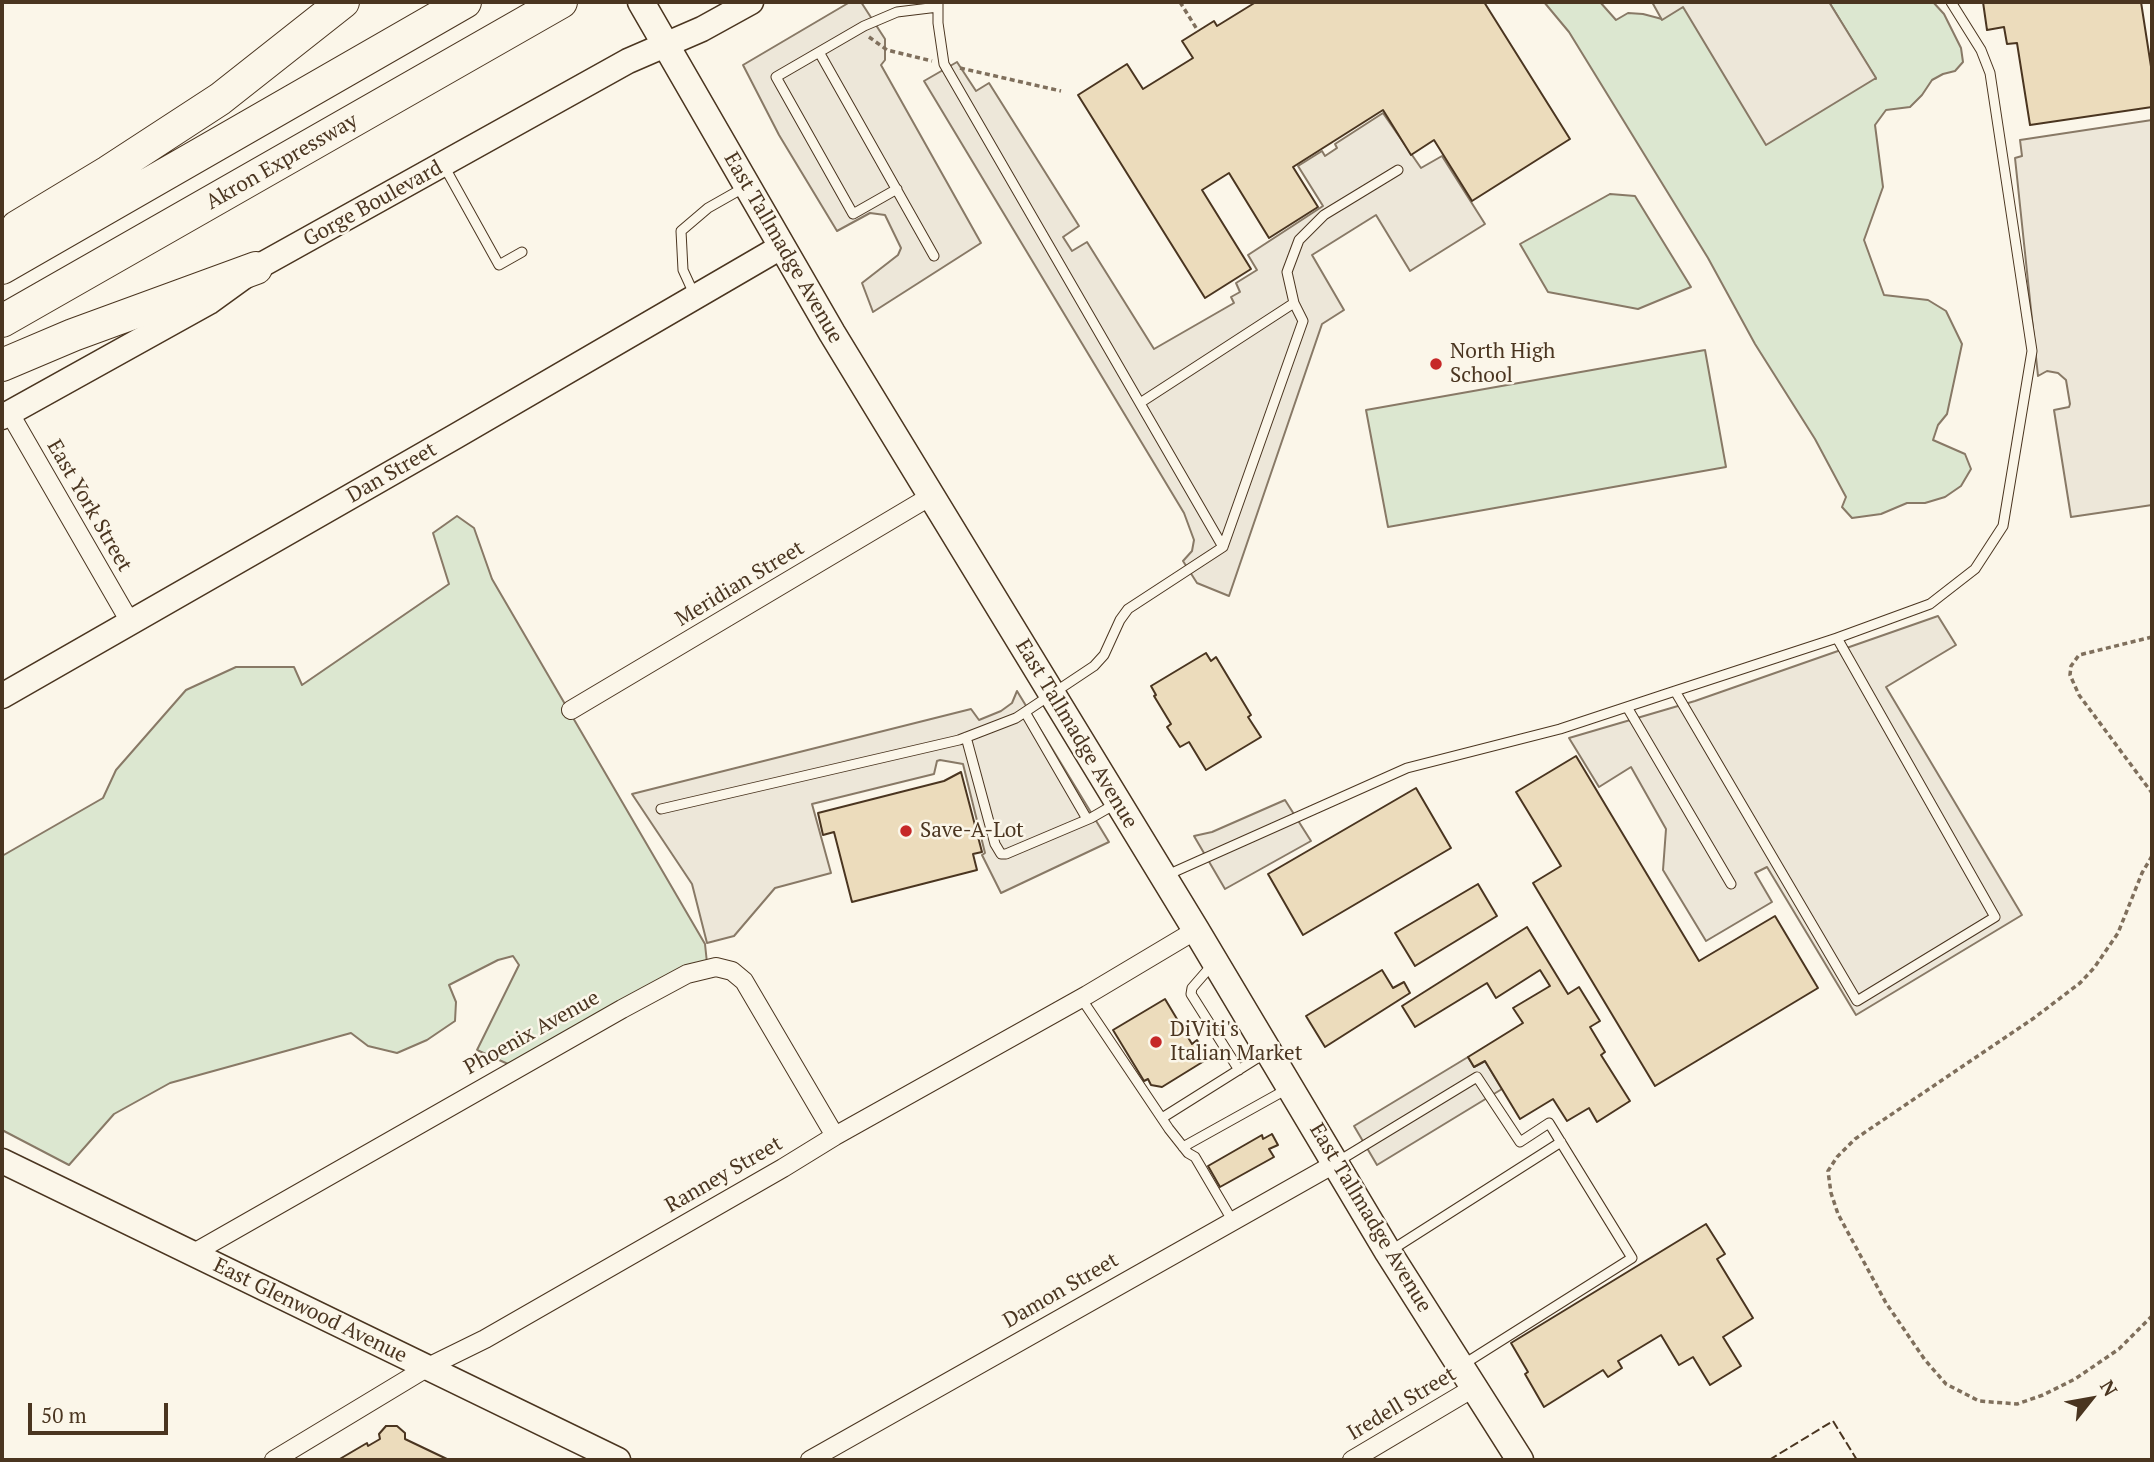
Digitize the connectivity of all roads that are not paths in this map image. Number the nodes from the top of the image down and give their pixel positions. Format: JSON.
{"nodes":[{"id":1,"x":343,"y":2,"type":"edge"},
{"id":2,"x":465,"y":2,"type":"edge"},
{"id":3,"x":561,"y":2,"type":"edge"},
{"id":4,"x":641,"y":2,"type":"edge"},
{"id":5,"x":751,"y":2,"type":"edge"},
{"id":6,"x":1951,"y":2,"type":"edge"},
{"id":7,"x":938,"y":4,"type":"edge"},
{"id":8,"x":666,"y":43,"type":"junction"},
{"id":9,"x":819,"y":52,"type":"junction"},
{"id":10,"x":443,"y":165,"type":"junction"},
{"id":11,"x":1398,"y":170,"type":"dead end"},
{"id":12,"x":747,"y":186,"type":"junction"},
{"id":13,"x":897,"y":189,"type":"junction"},
{"id":14,"x":781,"y":247,"type":"junction"},
{"id":15,"x":522,"y":252,"type":"dead end"},
{"id":16,"x":934,"y":256,"type":"dead end"},
{"id":17,"x":2,"y":265,"type":"edge"},
{"id":18,"x":257,"y":268,"type":"junction"},
{"id":19,"x":695,"y":296,"type":"junction"},
{"id":20,"x":1294,"y":303,"type":"junction"},
{"id":21,"x":2,"y":321,"type":"edge"},
{"id":22,"x":2,"y":365,"type":"edge"},
{"id":23,"x":1140,"y":403,"type":"junction"},
{"id":24,"x":6,"y":415,"type":"edge"},
{"id":25,"x":931,"y":496,"type":"junction"},
{"id":26,"x":1223,"y":547,"type":"junction"},
{"id":27,"x":130,"y":622,"type":"junction"},
{"id":28,"x":1837,"y":638,"type":"junction"},
{"id":29,"x":1675,"y":691,"type":"junction"},
{"id":30,"x":1052,"y":695,"type":"junction"},
{"id":31,"x":2,"y":696,"type":"edge"},
{"id":32,"x":1627,"y":707,"type":"junction"},
{"id":33,"x":571,"y":710,"type":"dead end"},
{"id":34,"x":1025,"y":712,"type":"junction"},
{"id":35,"x":967,"y":737,"type":"junction"},
{"id":36,"x":1118,"y":802,"type":"junction"},
{"id":37,"x":661,"y":809,"type":"dead end"},
{"id":38,"x":1087,"y":819,"type":"junction"},
{"id":39,"x":1164,"y":876,"type":"junction"},
{"id":40,"x":1731,"y":884,"type":"dead end"},
{"id":41,"x":1196,"y":930,"type":"junction"},
{"id":42,"x":1215,"y":961,"type":"junction"},
{"id":43,"x":1081,"y":998,"type":"junction"},
{"id":44,"x":1269,"y":1051,"type":"junction"},
{"id":45,"x":1239,"y":1070,"type":"junction"},
{"id":46,"x":1290,"y":1087,"type":"junction"},
{"id":47,"x":1162,"y":1118,"type":"junction"},
{"id":48,"x":835,"y":1136,"type":"junction"},
{"id":49,"x":1560,"y":1142,"type":"junction"},
{"id":50,"x":1183,"y":1147,"type":"junction"},
{"id":51,"x":2,"y":1161,"type":"edge"},
{"id":52,"x":1336,"y":1163,"type":"junction"},
{"id":53,"x":1232,"y":1220,"type":"junction"},
{"id":54,"x":1388,"y":1252,"type":"junction"},
{"id":55,"x":192,"y":1254,"type":"junction"},
{"id":56,"x":428,"y":1367,"type":"junction"},
{"id":57,"x":1469,"y":1376,"type":"junction"},
{"id":58,"x":274,"y":1460,"type":"edge"},
{"id":59,"x":618,"y":1460,"type":"edge"},
{"id":60,"x":810,"y":1460,"type":"edge"},
{"id":61,"x":1352,"y":1460,"type":"edge"},
{"id":62,"x":1520,"y":1460,"type":"edge"}],
"edges":[{"from":1,"to":17,"type":"highway"},
{"from":2,"to":17,"type":"highway"},
{"from":3,"to":21,"type":"highway","name":"Akron Expressway"},
{"from":4,"to":8,"type":"main road","name":"East Tallmadge Avenue"},
{"from":5,"to":8,"type":"street","name":"Gorge Boulevard"},
{"from":6,"to":28,"type":"lane"},
{"from":7,"to":9,"type":"lane"},
{"from":7,"to":23,"type":"lane"},
{"from":8,"to":10,"type":"street","name":"Gorge Boulevard"},
{"from":8,"to":12,"type":"main road","name":"East Tallmadge Avenue"},
{"from":9,"to":13,"type":"lane"},
{"from":9,"to":13,"type":"lane"},
{"from":10,"to":15,"type":"lane"},
{"from":10,"to":18,"type":"street","name":"Gorge Boulevard"},
{"from":11,"to":20,"type":"lane"},
{"from":12,"to":14,"type":"main road","name":"East Tallmadge Avenue"},
{"from":12,"to":19,"type":"lane"},
{"from":13,"to":16,"type":"lane"},
{"from":14,"to":19,"type":"street","name":"Dan Street"},
{"from":14,"to":25,"type":"main road","name":"East Tallmadge Avenue"},
{"from":18,"to":22,"type":"highway"},
{"from":18,"to":24,"type":"street","name":"Gorge Boulevard"},
{"from":19,"to":27,"type":"street","name":"Dan Street"},
{"from":20,"to":23,"type":"lane"},
{"from":20,"to":26,"type":"lane"},
{"from":23,"to":26,"type":"lane"},
{"from":24,"to":27,"type":"street","name":"East York Street"},
{"from":25,"to":30,"type":"main road","name":"East Tallmadge Avenue"},
{"from":25,"to":33,"type":"street","name":"Meridian Street"},
{"from":26,"to":30,"type":"lane"},
{"from":27,"to":31,"type":"street","name":"Dan Street"},
{"from":28,"to":29,"type":"lane"},
{"from":28,"to":29,"type":"lane"},
{"from":29,"to":32,"type":"lane"},
{"from":30,"to":34,"type":"lane"},
{"from":30,"to":36,"type":"main road","name":"East Tallmadge Avenue"},
{"from":32,"to":39,"type":"lane"},
{"from":32,"to":40,"type":"lane"},
{"from":34,"to":35,"type":"lane"},
{"from":34,"to":38,"type":"lane"},
{"from":35,"to":37,"type":"lane"},
{"from":35,"to":38,"type":"lane"},
{"from":36,"to":38,"type":"lane"},
{"from":36,"to":39,"type":"main road","name":"East Tallmadge Avenue"},
{"from":39,"to":41,"type":"main road","name":"East Tallmadge Avenue"},
{"from":41,"to":42,"type":"main road","name":"East Tallmadge Avenue"},
{"from":41,"to":43,"type":"street","name":"Ranney Street"},
{"from":42,"to":44,"type":"main road","name":"East Tallmadge Avenue"},
{"from":42,"to":45,"type":"lane"},
{"from":43,"to":47,"type":"lane"},
{"from":43,"to":48,"type":"street","name":"Ranney Street"},
{"from":44,"to":45,"type":"lane"},
{"from":44,"to":46,"type":"main road","name":"East Tallmadge Avenue"},
{"from":45,"to":47,"type":"lane"},
{"from":46,"to":50,"type":"lane"},
{"from":46,"to":52,"type":"main road","name":"East Tallmadge Avenue"},
{"from":47,"to":50,"type":"lane"},
{"from":48,"to":55,"type":"street","name":"Phoenix Avenue"},
{"from":48,"to":56,"type":"street","name":"Ranney Street"},
{"from":49,"to":52,"type":"lane"},
{"from":49,"to":54,"type":"lane"},
{"from":49,"to":57,"type":"lane"},
{"from":50,"to":53,"type":"lane"},
{"from":51,"to":55,"type":"street","name":"East Glenwood Avenue"},
{"from":52,"to":53,"type":"street","name":"Damon Street"},
{"from":52,"to":54,"type":"main road","name":"East Tallmadge Avenue"},
{"from":53,"to":60,"type":"street","name":"Damon Street"},
{"from":54,"to":57,"type":"main road","name":"East Tallmadge Avenue"},
{"from":55,"to":56,"type":"street","name":"East Glenwood Avenue"},
{"from":56,"to":58,"type":"street","name":"Ranney Street"},
{"from":56,"to":59,"type":"street","name":"East Glenwood Avenue"},
{"from":57,"to":61,"type":"street","name":"Iredell Street"},
{"from":57,"to":62,"type":"main road","name":"East Tallmadge Avenue"}]}
